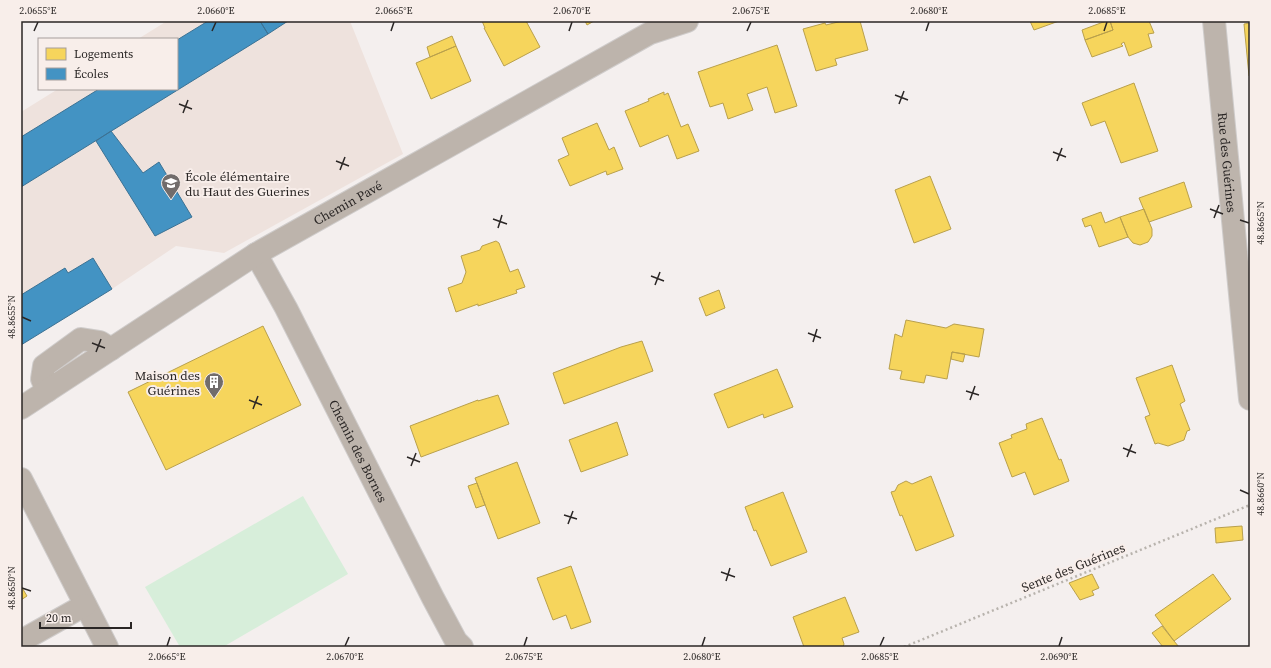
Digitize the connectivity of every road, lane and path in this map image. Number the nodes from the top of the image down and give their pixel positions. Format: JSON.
{"nodes":[{"id":1,"x":687,"y":21,"type":"edge"},
{"id":2,"x":1214,"y":21,"type":"edge"},
{"id":3,"x":256,"y":254,"type":"junction"},
{"id":4,"x":1250,"y":399,"type":"edge"},
{"id":5,"x":21,"y":408,"type":"edge"},
{"id":6,"x":21,"y":479,"type":"edge"},
{"id":7,"x":1250,"y":505,"type":"edge"},
{"id":8,"x":85,"y":605,"type":"junction"},
{"id":9,"x":21,"y":641,"type":"edge"},
{"id":10,"x":106,"y":647,"type":"edge"},
{"id":11,"x":462,"y":647,"type":"edge"},
{"id":12,"x":904,"y":647,"type":"edge"}],
"edges":[{"from":1,"to":3,"type":"street","name":"Chemin Pavé"},
{"from":2,"to":4,"type":"street","name":"Rue des Guérines"},
{"from":3,"to":5,"type":"street","name":"Chemin Pavé"},
{"from":3,"to":11,"type":"street","name":"Chemin des Bornes"},
{"from":6,"to":8,"type":"street"},
{"from":7,"to":12,"type":"path","name":"Sente des Guérines"},
{"from":8,"to":9,"type":"street"},
{"from":8,"to":10,"type":"street"}]}
